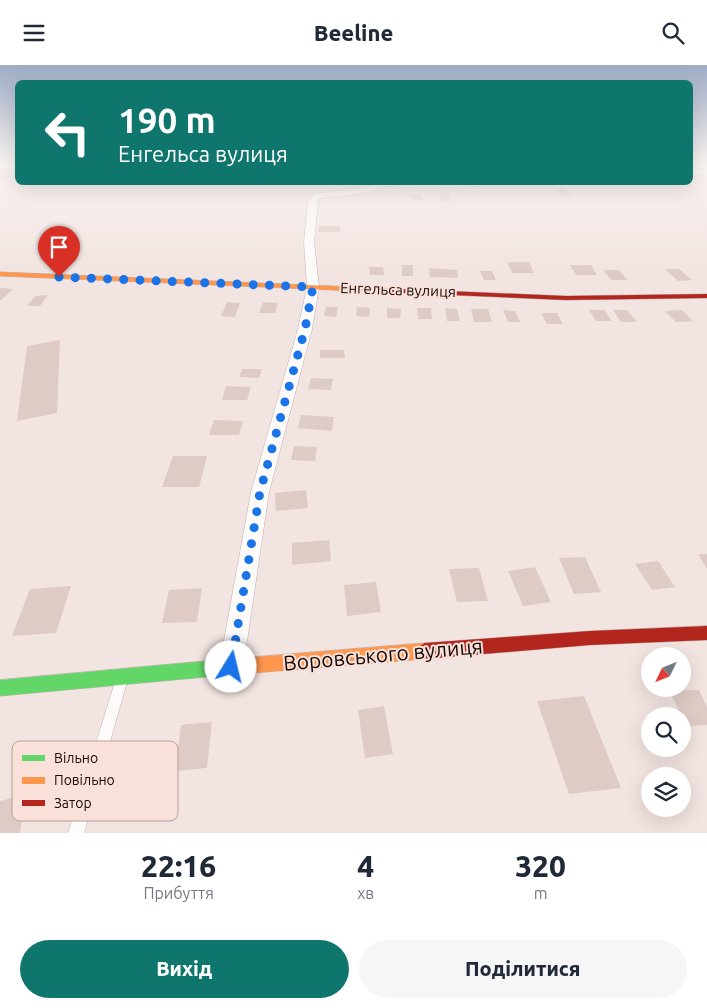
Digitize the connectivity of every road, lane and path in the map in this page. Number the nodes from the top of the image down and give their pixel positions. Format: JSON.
{"nodes":[{"id":1,"x":313,"y":201,"type":"edge"},
{"id":2,"x":0,"y":274,"type":"edge"},
{"id":3,"x":313,"y":287,"type":"junction"},
{"id":4,"x":707,"y":296,"type":"edge"},
{"id":5,"x":707,"y":633,"type":"edge"},
{"id":6,"x":231,"y":667,"type":"junction"},
{"id":7,"x":123,"y":675,"type":"junction"},
{"id":8,"x":0,"y":688,"type":"edge"},
{"id":9,"x":103,"y":741,"type":"edge"},
{"id":10,"x":80,"y":821,"type":"edge"},
{"id":11,"x":76,"y":833,"type":"edge"}],
"edges":[{"from":1,"to":3,"type":"street"},
{"from":2,"to":3,"type":"street","name":"Енгельса вулиця"},
{"from":3,"to":4,"type":"street","name":"Енгельса вулиця"},
{"from":3,"to":6,"type":"street"},
{"from":5,"to":6,"type":"street","name":"Воровського вулиця"},
{"from":6,"to":7,"type":"street","name":"Воровського вулиця"},
{"from":7,"to":8,"type":"street","name":"Воровського вулиця"},
{"from":7,"to":9,"type":"lane"},
{"from":10,"to":11,"type":"lane"}]}
